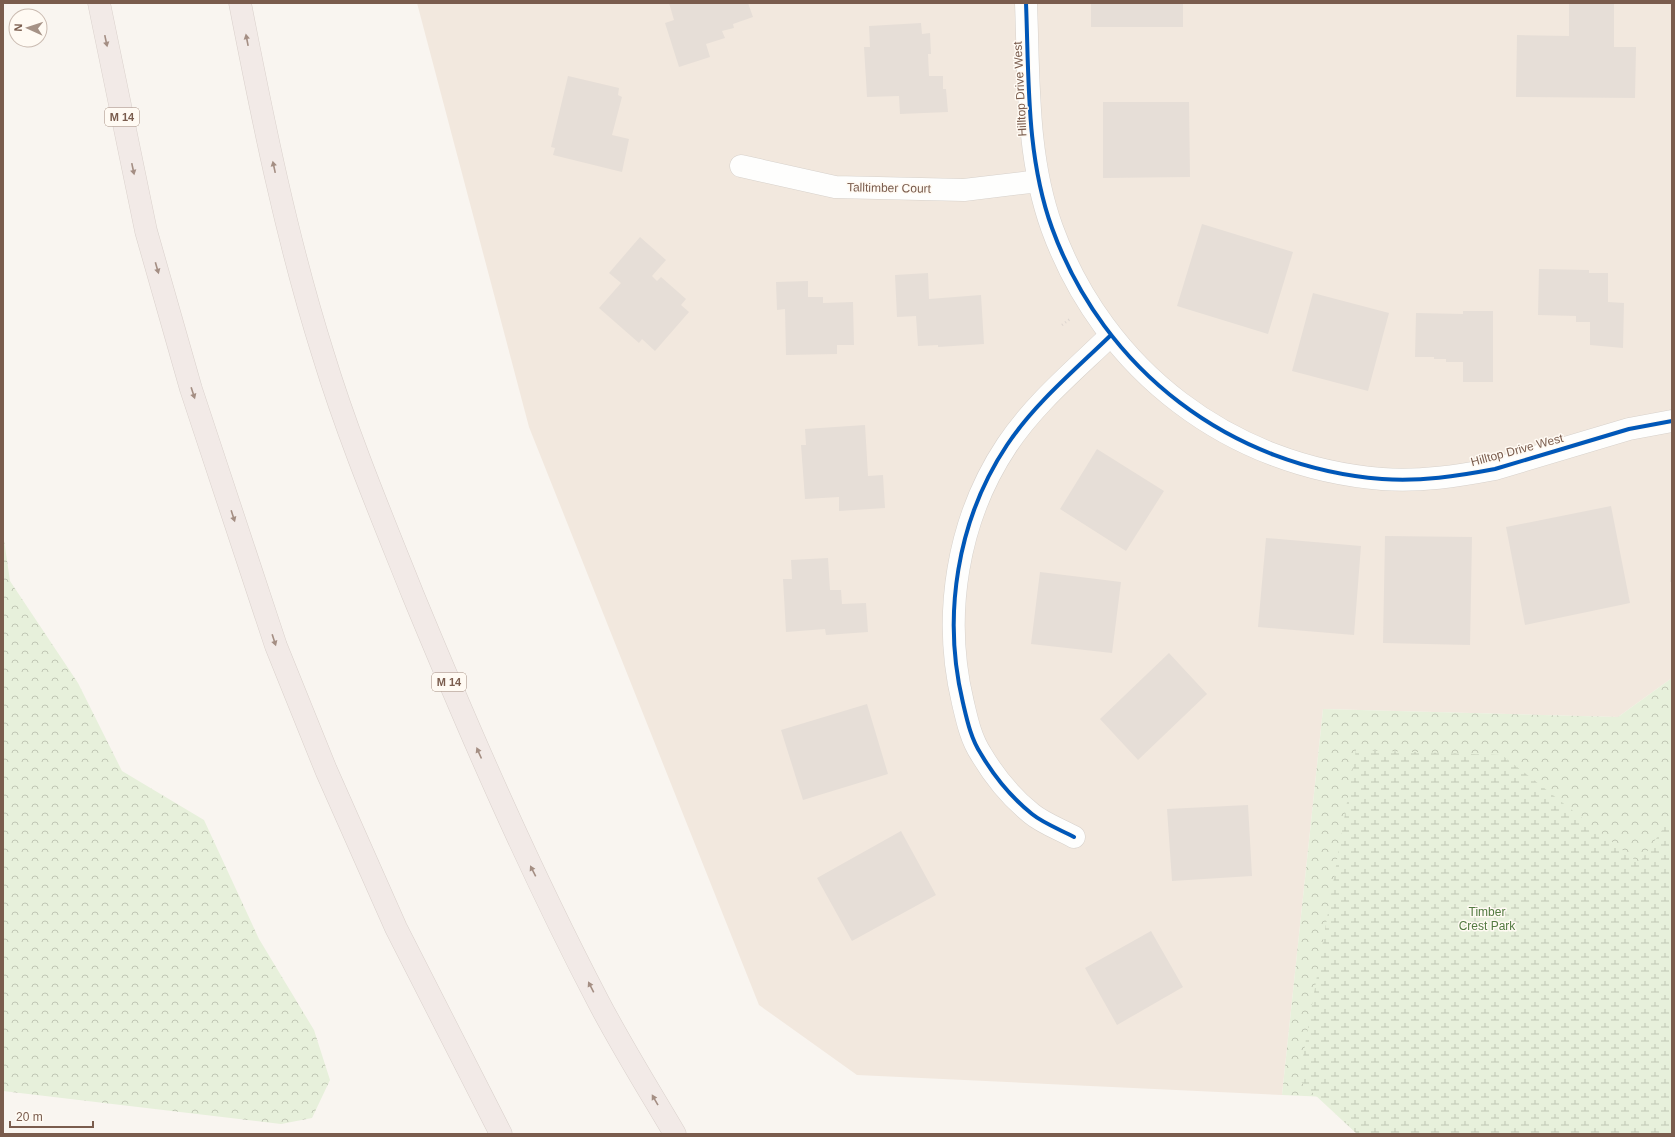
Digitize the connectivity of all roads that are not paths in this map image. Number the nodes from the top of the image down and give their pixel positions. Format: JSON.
{"nodes":[{"id":1,"x":99,"y":3,"type":"edge"},
{"id":2,"x":240,"y":3,"type":"edge"},
{"id":3,"x":1026,"y":3,"type":"edge"},
{"id":4,"x":741,"y":166,"type":"dead end"},
{"id":5,"x":1039,"y":181,"type":"junction"},
{"id":6,"x":1111,"y":335,"type":"junction"},
{"id":7,"x":1672,"y":421,"type":"edge"},
{"id":8,"x":1074,"y":837,"type":"dead end"},
{"id":9,"x":501,"y":1134,"type":"edge"},
{"id":10,"x":675,"y":1134,"type":"edge"}],
"edges":[{"from":1,"to":9,"type":"highway","number":"M 14","one_way":true},
{"from":10,"to":2,"type":"highway","number":"M 14","one_way":true},
{"from":3,"to":5,"type":"street","name":"Hilltop Drive West"},
{"from":4,"to":5,"type":"street","name":"Talltimber Court"},
{"from":5,"to":6,"type":"street","name":"Hilltop Drive West"},
{"from":6,"to":7,"type":"street","name":"Hilltop Drive West"},
{"from":6,"to":8,"type":"street"}]}
